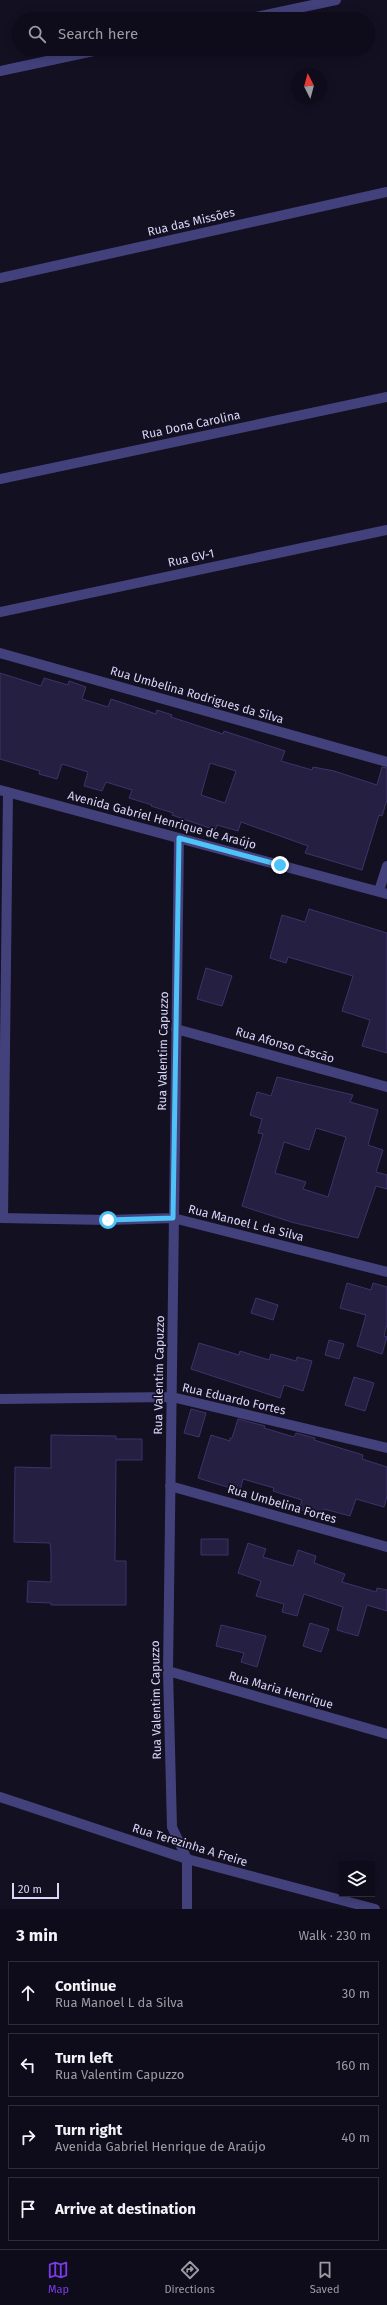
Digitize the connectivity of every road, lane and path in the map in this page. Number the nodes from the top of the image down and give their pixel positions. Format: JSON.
{"nodes":[{"id":1,"x":336,"y":0,"type":"edge"},
{"id":2,"x":279,"y":12,"type":"edge"},
{"id":3,"x":70,"y":56,"type":"edge"},
{"id":4,"x":0,"y":71,"type":"edge"},
{"id":5,"x":387,"y":192,"type":"edge"},
{"id":6,"x":0,"y":278,"type":"edge"},
{"id":7,"x":387,"y":396,"type":"edge"},
{"id":8,"x":0,"y":479,"type":"edge"},
{"id":9,"x":387,"y":530,"type":"edge"},
{"id":10,"x":0,"y":612,"type":"edge"},
{"id":11,"x":0,"y":653,"type":"edge"},
{"id":12,"x":387,"y":762,"type":"edge"},
{"id":13,"x":4,"y":791,"type":"edge"},
{"id":14,"x":179,"y":838,"type":"junction"},
{"id":15,"x":387,"y":866,"type":"edge"},
{"id":16,"x":383,"y":892,"type":"edge"},
{"id":17,"x":176,"y":1029,"type":"junction"},
{"id":18,"x":387,"y":1087,"type":"edge"},
{"id":19,"x":2,"y":1218,"type":"edge"},
{"id":20,"x":173,"y":1218,"type":"junction"},
{"id":21,"x":387,"y":1272,"type":"edge"},
{"id":22,"x":172,"y":1397,"type":"junction"},
{"id":23,"x":0,"y":1399,"type":"edge"},
{"id":24,"x":387,"y":1448,"type":"edge"},
{"id":25,"x":170,"y":1486,"type":"junction"},
{"id":26,"x":387,"y":1547,"type":"edge"},
{"id":27,"x":168,"y":1671,"type":"junction"},
{"id":28,"x":387,"y":1734,"type":"edge"},
{"id":29,"x":0,"y":1797,"type":"edge"},
{"id":30,"x":187,"y":1859,"type":"junction"},
{"id":31,"x":187,"y":1909,"type":"edge"},
{"id":32,"x":375,"y":1909,"type":"edge"}],
"edges":[{"from":1,"to":2,"type":"street"},
{"from":3,"to":4,"type":"street"},
{"from":5,"to":6,"type":"street","name":"Rua das Missões"},
{"from":7,"to":8,"type":"street","name":"Rua Dona Carolina"},
{"from":9,"to":10,"type":"street","name":"Rua GV-1"},
{"from":11,"to":12,"type":"street","name":"Rua Umbelina Rodrigues da Silva"},
{"from":13,"to":14,"type":"street","name":"Avenida Gabriel Henrique de Araújo"},
{"from":13,"to":19,"type":"street"},
{"from":14,"to":16,"type":"street","name":"Avenida Gabriel Henrique de Araújo"},
{"from":14,"to":17,"type":"street","name":"Rua Valentim Capuzzo"},
{"from":15,"to":16,"type":"street"},
{"from":17,"to":18,"type":"street","name":"Rua Afonso Cascão"},
{"from":17,"to":20,"type":"street","name":"Rua Valentim Capuzzo"},
{"from":19,"to":20,"type":"street","name":"Rua Manoel L da Silva"},
{"from":20,"to":21,"type":"street","name":"Rua Manoel L da Silva"},
{"from":20,"to":22,"type":"street","name":"Rua Valentim Capuzzo"},
{"from":22,"to":23,"type":"street","name":"Rua Eduardo Fortes"},
{"from":22,"to":24,"type":"street","name":"Rua Eduardo Fortes"},
{"from":22,"to":25,"type":"street","name":"Rua Valentim Capuzzo"},
{"from":25,"to":26,"type":"street","name":"Rua Umbelina Fortes"},
{"from":25,"to":27,"type":"street","name":"Rua Valentim Capuzzo"},
{"from":27,"to":28,"type":"street","name":"Rua Maria Henrique"},
{"from":27,"to":30,"type":"street","name":"Rua Valentim Capuzzo"},
{"from":29,"to":30,"type":"street","name":"Rua Terezinha A Freire"},
{"from":30,"to":31,"type":"street","name":"Rua Valentim Capuzzo"},
{"from":30,"to":32,"type":"street","name":"Rua Terezinha A Freire"}]}
